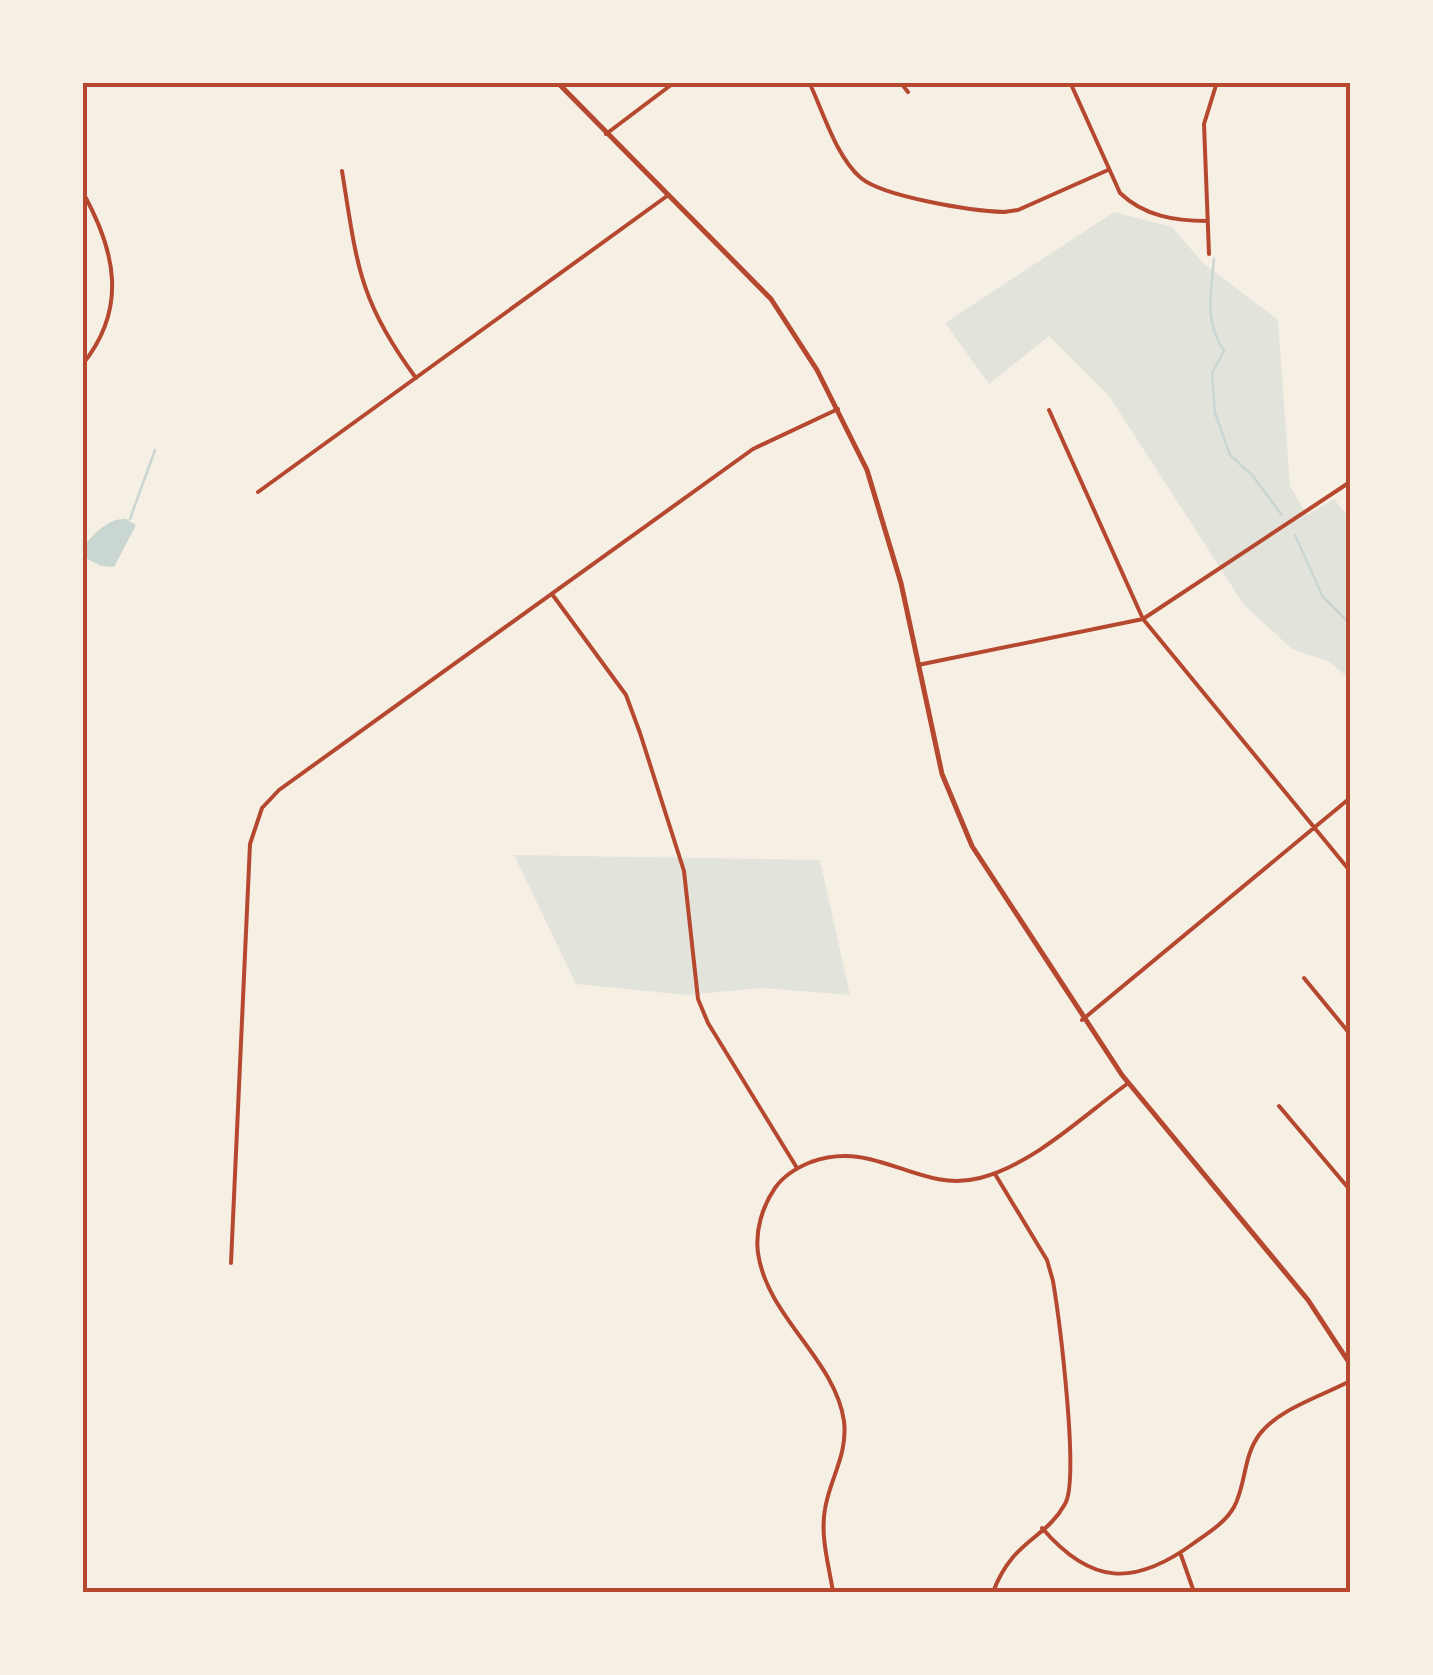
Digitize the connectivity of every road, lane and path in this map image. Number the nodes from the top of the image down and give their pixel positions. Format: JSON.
{"nodes":[{"id":1,"x":557,"y":82,"type":"edge"},
{"id":2,"x":675,"y":82,"type":"edge"},
{"id":3,"x":809,"y":82,"type":"edge"},
{"id":4,"x":900,"y":82,"type":"edge"},
{"id":5,"x":1070,"y":82,"type":"edge"},
{"id":6,"x":1217,"y":82,"type":"edge"},
{"id":7,"x":908,"y":92,"type":"dead end"},
{"id":8,"x":606,"y":134,"type":"junction"},
{"id":9,"x":1108,"y":170,"type":"junction"},
{"id":10,"x":342,"y":171,"type":"dead end"},
{"id":11,"x":82,"y":192,"type":"edge"},
{"id":12,"x":667,"y":196,"type":"junction"},
{"id":13,"x":1207,"y":221,"type":"junction"},
{"id":14,"x":1209,"y":254,"type":"dead end"},
{"id":15,"x":82,"y":366,"type":"edge"},
{"id":16,"x":416,"y":378,"type":"junction"},
{"id":17,"x":838,"y":409,"type":"junction"},
{"id":18,"x":1049,"y":410,"type":"dead end"},
{"id":19,"x":1350,"y":482,"type":"edge"},
{"id":20,"x":258,"y":492,"type":"dead end"},
{"id":21,"x":552,"y":594,"type":"junction"},
{"id":22,"x":1144,"y":620,"type":"junction"},
{"id":23,"x":918,"y":665,"type":"junction"},
{"id":24,"x":1350,"y":798,"type":"edge"},
{"id":25,"x":1315,"y":827,"type":"junction"},
{"id":26,"x":1350,"y":871,"type":"edge"},
{"id":27,"x":1304,"y":978,"type":"dead end"},
{"id":28,"x":1082,"y":1020,"type":"junction"},
{"id":29,"x":1350,"y":1034,"type":"edge"},
{"id":30,"x":1130,"y":1082,"type":"junction"},
{"id":31,"x":1280,"y":1106,"type":"dead end"},
{"id":32,"x":797,"y":1168,"type":"junction"},
{"id":33,"x":994,"y":1174,"type":"junction"},
{"id":34,"x":1350,"y":1190,"type":"edge"},
{"id":35,"x":231,"y":1264,"type":"dead end"},
{"id":36,"x":1349,"y":1360,"type":"edge"},
{"id":37,"x":1350,"y":1381,"type":"edge"},
{"id":38,"x":1042,"y":1528,"type":"junction"},
{"id":39,"x":1180,"y":1553,"type":"junction"},
{"id":40,"x":832,"y":1592,"type":"edge"},
{"id":41,"x":993,"y":1592,"type":"edge"},
{"id":42,"x":1194,"y":1592,"type":"edge"}],
"edges":[{"from":1,"to":8,"type":"street"},
{"from":2,"to":8,"type":"street"},
{"from":3,"to":9,"type":"street"},
{"from":4,"to":7,"type":"street"},
{"from":5,"to":9,"type":"street"},
{"from":6,"to":13,"type":"street"},
{"from":8,"to":12,"type":"street"},
{"from":9,"to":13,"type":"street"},
{"from":10,"to":16,"type":"street"},
{"from":11,"to":15,"type":"street"},
{"from":12,"to":16,"type":"street"},
{"from":12,"to":17,"type":"street"},
{"from":13,"to":14,"type":"street"},
{"from":16,"to":20,"type":"street"},
{"from":17,"to":21,"type":"street"},
{"from":17,"to":23,"type":"street"},
{"from":18,"to":22,"type":"street"},
{"from":19,"to":22,"type":"street"},
{"from":21,"to":32,"type":"street"},
{"from":21,"to":35,"type":"street"},
{"from":22,"to":23,"type":"street"},
{"from":22,"to":25,"type":"street"},
{"from":23,"to":28,"type":"street"},
{"from":24,"to":25,"type":"street"},
{"from":25,"to":26,"type":"street"},
{"from":25,"to":28,"type":"street"},
{"from":27,"to":29,"type":"street"},
{"from":28,"to":30,"type":"street"},
{"from":30,"to":33,"type":"street"},
{"from":30,"to":36,"type":"street"},
{"from":31,"to":34,"type":"street"},
{"from":32,"to":33,"type":"street"},
{"from":32,"to":40,"type":"street"},
{"from":33,"to":38,"type":"street"},
{"from":37,"to":39,"type":"street"},
{"from":38,"to":39,"type":"street"},
{"from":38,"to":41,"type":"street"},
{"from":39,"to":42,"type":"street"}]}
